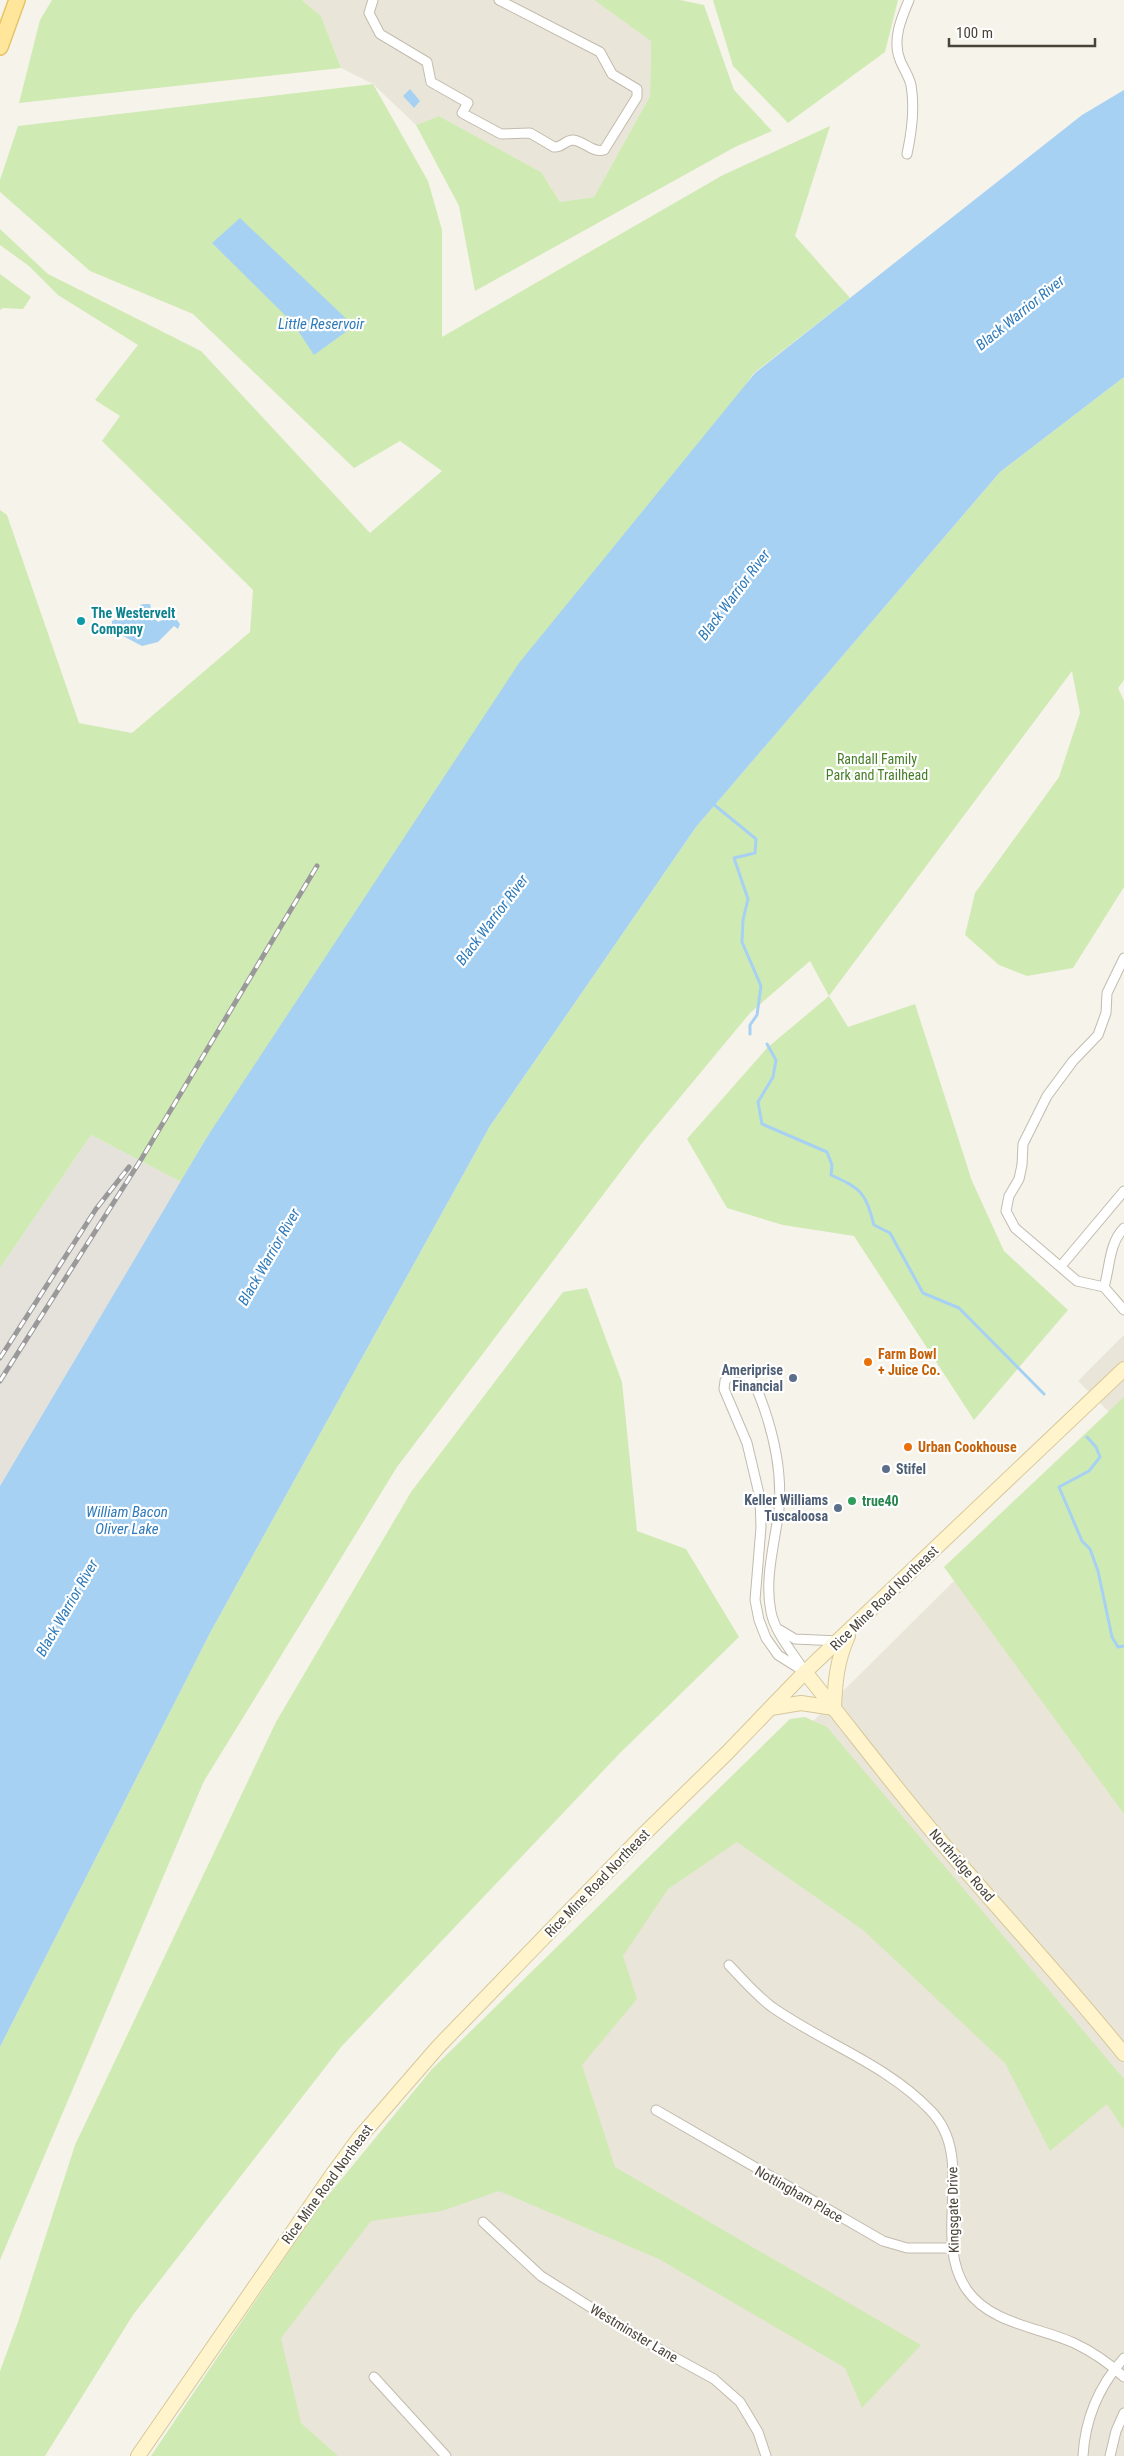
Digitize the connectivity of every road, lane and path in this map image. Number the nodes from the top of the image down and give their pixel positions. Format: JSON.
{"nodes":[{"id":1,"x":17,"y":0,"type":"edge"},
{"id":2,"x":373,"y":0,"type":"edge"},
{"id":3,"x":499,"y":0,"type":"edge"},
{"id":4,"x":909,"y":0,"type":"edge"},
{"id":5,"x":0,"y":47,"type":"edge"},
{"id":6,"x":907,"y":154,"type":"dead end"},
{"id":7,"x":1124,"y":958,"type":"edge"},
{"id":8,"x":1124,"y":1191,"type":"edge"},
{"id":9,"x":1124,"y":1228,"type":"edge"},
{"id":10,"x":1061,"y":1266,"type":"junction"},
{"id":11,"x":1104,"y":1287,"type":"junction"},
{"id":12,"x":1124,"y":1310,"type":"edge"},
{"id":13,"x":1124,"y":1369,"type":"edge"},
{"id":14,"x":778,"y":1629,"type":"junction"},
{"id":15,"x":850,"y":1631,"type":"junction"},
{"id":16,"x":839,"y":1641,"type":"junction"},
{"id":17,"x":805,"y":1672,"type":"junction"},
{"id":18,"x":771,"y":1708,"type":"junction"},
{"id":19,"x":834,"y":1708,"type":"junction"},
{"id":20,"x":729,"y":1964,"type":"dead end"},
{"id":21,"x":1124,"y":2054,"type":"edge"},
{"id":22,"x":656,"y":2110,"type":"dead end"},
{"id":23,"x":483,"y":2222,"type":"dead end"},
{"id":24,"x":952,"y":2248,"type":"junction"},
{"id":25,"x":1124,"y":2358,"type":"edge"},
{"id":26,"x":1115,"y":2368,"type":"junction"},
{"id":27,"x":374,"y":2377,"type":"dead end"},
{"id":28,"x":1124,"y":2377,"type":"edge"},
{"id":29,"x":1124,"y":2413,"type":"edge"},
{"id":30,"x":138,"y":2456,"type":"edge"},
{"id":31,"x":446,"y":2456,"type":"edge"},
{"id":32,"x":766,"y":2456,"type":"edge"},
{"id":33,"x":1083,"y":2456,"type":"edge"},
{"id":34,"x":1110,"y":2456,"type":"edge"}],
"edges":[{"from":1,"to":5,"type":"main road"},
{"from":2,"to":3,"type":"street"},
{"from":4,"to":6,"type":"street"},
{"from":7,"to":10,"type":"street"},
{"from":8,"to":10,"type":"street"},
{"from":9,"to":11,"type":"street"},
{"from":10,"to":11,"type":"street"},
{"from":11,"to":12,"type":"street"},
{"from":13,"to":15,"type":"main road","name":"Rice Mine Road Northeast"},
{"from":14,"to":16,"type":"street"},
{"from":14,"to":17,"type":"street"},
{"from":14,"to":17,"type":"street"},
{"from":15,"to":16,"type":"main road","name":"Rice Mine Road Northeast"},
{"from":15,"to":19,"type":"main road"},
{"from":16,"to":17,"type":"main road","name":"Rice Mine Road Northeast"},
{"from":17,"to":18,"type":"main road","name":"Rice Mine Road Northeast"},
{"from":17,"to":19,"type":"main road","name":"Northridge Road"},
{"from":18,"to":19,"type":"main road"},
{"from":18,"to":30,"type":"main road","name":"Rice Mine Road Northeast"},
{"from":19,"to":21,"type":"main road","name":"Northridge Road"},
{"from":20,"to":24,"type":"street","name":"Kingsgate Drive"},
{"from":22,"to":24,"type":"street","name":"Nottingham Place"},
{"from":23,"to":32,"type":"street","name":"Westminster Lane"},
{"from":24,"to":26,"type":"street","name":"Kingsgate Drive"},
{"from":25,"to":26,"type":"street"},
{"from":26,"to":28,"type":"street","name":"Kingsgate Drive"},
{"from":26,"to":33,"type":"street"},
{"from":27,"to":31,"type":"street"},
{"from":29,"to":34,"type":"street"}]}
